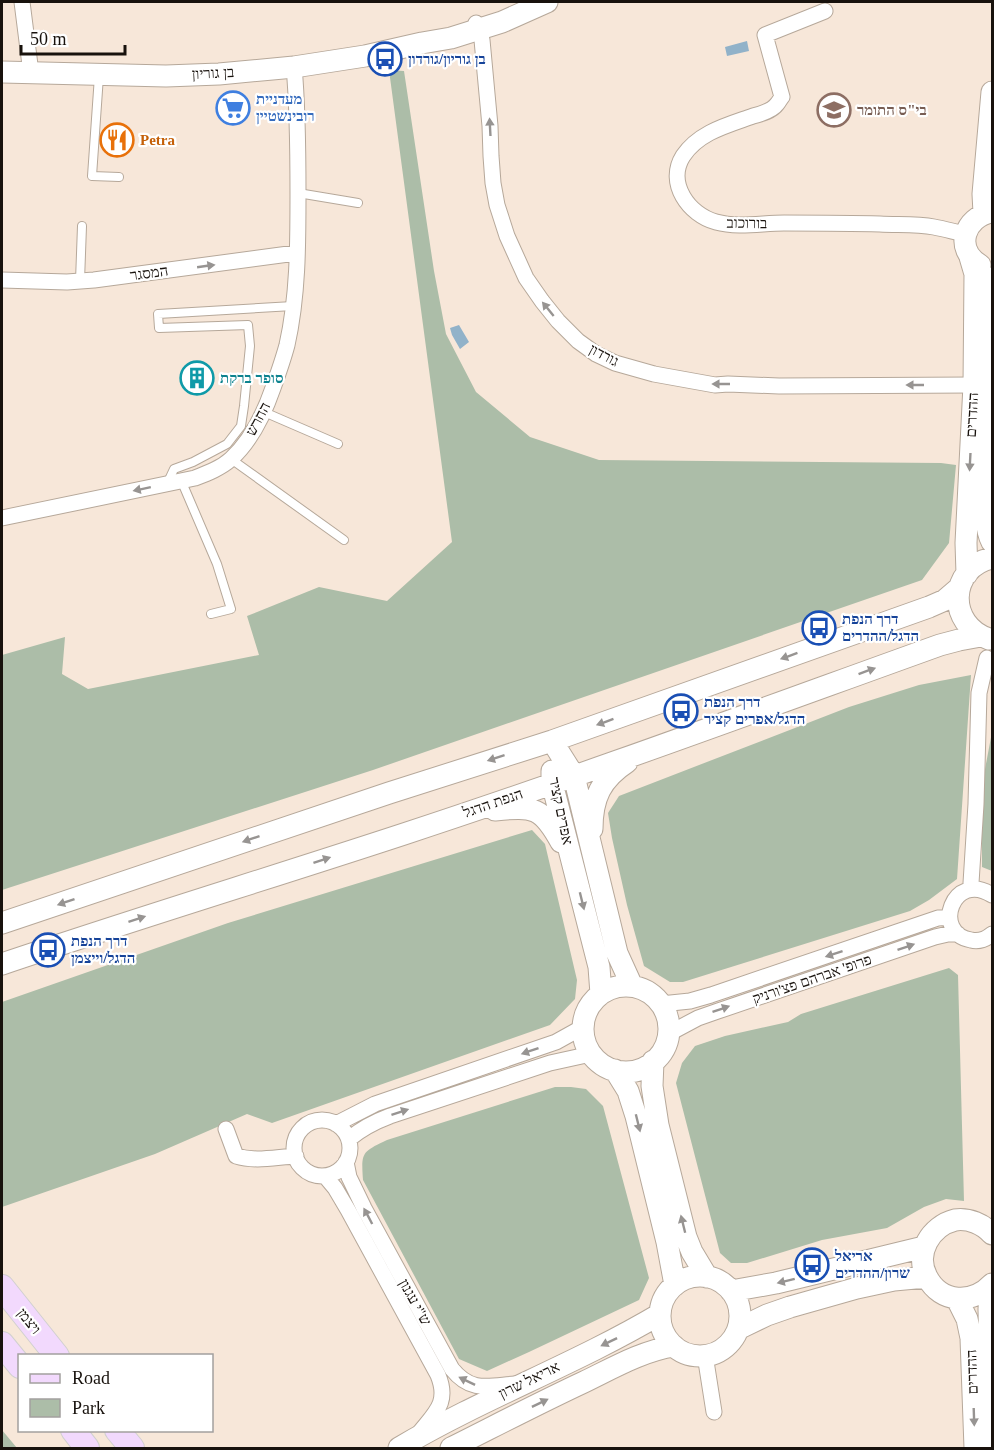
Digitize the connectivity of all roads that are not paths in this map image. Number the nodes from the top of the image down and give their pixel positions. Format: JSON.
{"nodes":[{"id":1,"x":22,"y":2,"type":"edge"},
{"id":2,"x":541,"y":4,"type":"edge"},
{"id":3,"x":823,"y":6,"type":"edge"},
{"id":4,"x":477,"y":26,"type":"junction"},
{"id":5,"x":294,"y":67,"type":"junction"},
{"id":6,"x":2,"y":72,"type":"edge"},
{"id":7,"x":31,"y":73,"type":"junction"},
{"id":8,"x":99,"y":74,"type":"junction"},
{"id":9,"x":993,"y":92,"type":"edge"},
{"id":10,"x":119,"y":177,"type":"dead end"},
{"id":11,"x":298,"y":194,"type":"junction"},
{"id":12,"x":358,"y":203,"type":"dead end"},
{"id":13,"x":988,"y":212,"type":"edge"},
{"id":14,"x":82,"y":226,"type":"dead end"},
{"id":15,"x":965,"y":234,"type":"junction"},
{"id":16,"x":297,"y":253,"type":"junction"},
{"id":17,"x":970,"y":257,"type":"junction"},
{"id":18,"x":993,"y":269,"type":"edge"},
{"id":19,"x":993,"y":279,"type":"edge"},
{"id":20,"x":2,"y":280,"type":"edge"},
{"id":21,"x":80,"y":281,"type":"junction"},
{"id":22,"x":293,"y":306,"type":"junction"},
{"id":23,"x":248,"y":308,"type":"junction"},
{"id":24,"x":248,"y":325,"type":"junction"},
{"id":25,"x":974,"y":385,"type":"junction"},
{"id":26,"x":264,"y":412,"type":"junction"},
{"id":27,"x":338,"y":444,"type":"dead end"},
{"id":28,"x":233,"y":457,"type":"junction"},
{"id":29,"x":174,"y":482,"type":"junction"},
{"id":30,"x":2,"y":518,"type":"edge"},
{"id":31,"x":344,"y":540,"type":"dead end"},
{"id":32,"x":993,"y":542,"type":"edge"},
{"id":33,"x":993,"y":558,"type":"edge"},
{"id":34,"x":963,"y":581,"type":"junction"},
{"id":35,"x":211,"y":614,"type":"dead end"},
{"id":36,"x":987,"y":644,"type":"edge"},
{"id":37,"x":552,"y":741,"type":"junction"},
{"id":38,"x":654,"y":748,"type":"junction"},
{"id":39,"x":574,"y":776,"type":"junction"},
{"id":40,"x":552,"y":783,"type":"junction"},
{"id":41,"x":462,"y":814,"type":"junction"},
{"id":42,"x":572,"y":861,"type":"junction"},
{"id":43,"x":595,"y":861,"type":"junction"},
{"id":44,"x":971,"y":883,"type":"dead end"},
{"id":45,"x":993,"y":895,"type":"edge"},
{"id":46,"x":949,"y":916,"type":"junction"},
{"id":47,"x":2,"y":923,"type":"edge"},
{"id":48,"x":958,"y":934,"type":"junction"},
{"id":49,"x":993,"y":934,"type":"edge"},
{"id":50,"x":2,"y":964,"type":"edge"},
{"id":51,"x":632,"y":986,"type":"junction"},
{"id":52,"x":601,"y":994,"type":"junction"},
{"id":53,"x":661,"y":1004,"type":"junction"},
{"id":54,"x":583,"y":1027,"type":"junction"},
{"id":55,"x":668,"y":1034,"type":"junction"},
{"id":56,"x":591,"y":1054,"type":"junction"},
{"id":57,"x":653,"y":1061,"type":"junction"},
{"id":58,"x":615,"y":1070,"type":"junction"},
{"id":59,"x":336,"y":1124,"type":"junction"},
{"id":60,"x":226,"y":1129,"type":"dead end"},
{"id":61,"x":349,"y":1139,"type":"junction"},
{"id":62,"x":296,"y":1156,"type":"junction"},
{"id":63,"x":346,"y":1162,"type":"junction"},
{"id":64,"x":325,"y":1176,"type":"junction"},
{"id":65,"x":991,"y":1231,"type":"edge"},
{"id":66,"x":924,"y":1247,"type":"junction"},
{"id":67,"x":706,"y":1277,"type":"junction"},
{"id":68,"x":926,"y":1277,"type":"junction"},
{"id":69,"x":675,"y":1285,"type":"junction"},
{"id":70,"x":992,"y":1285,"type":"edge"},
{"id":71,"x":2,"y":1287,"type":"edge"},
{"id":72,"x":731,"y":1291,"type":"junction"},
{"id":73,"x":957,"y":1299,"type":"junction"},
{"id":74,"x":660,"y":1314,"type":"junction"},
{"id":75,"x":738,"y":1329,"type":"junction"},
{"id":76,"x":2,"y":1344,"type":"edge"},
{"id":77,"x":674,"y":1346,"type":"junction"},
{"id":78,"x":55,"y":1354,"type":"edge"},
{"id":79,"x":705,"y":1355,"type":"junction"},
{"id":80,"x":18,"y":1364,"type":"edge"},
{"id":81,"x":524,"y":1383,"type":"junction"},
{"id":82,"x":714,"y":1412,"type":"dead end"},
{"id":83,"x":74,"y":1432,"type":"edge"},
{"id":84,"x":118,"y":1432,"type":"edge"},
{"id":85,"x":406,"y":1445,"type":"edge"},
{"id":86,"x":993,"y":1448,"type":"edge"},
{"id":87,"x":87,"y":1449,"type":"edge"},
{"id":88,"x":132,"y":1449,"type":"edge"},
{"id":89,"x":451,"y":1449,"type":"edge"},
{"id":90,"x":975,"y":1449,"type":"edge"}],
"edges":[{"from":1,"to":7,"type":"street"},
{"from":2,"to":4,"type":"street","name":"בן גוריון"},
{"from":3,"to":15,"type":"street","name":"בורוכוב"},
{"from":4,"to":5,"type":"street","name":"בן גוריון"},
{"from":25,"to":4,"type":"street","name":"גורדון","one_way":true},
{"from":5,"to":8,"type":"street","name":"בן גוריון"},
{"from":5,"to":11,"type":"street","name":"החרש"},
{"from":6,"to":7,"type":"street","name":"בן גוריון"},
{"from":7,"to":8,"type":"street","name":"בן גוריון"},
{"from":8,"to":10,"type":"lane"},
{"from":9,"to":13,"type":"street"},
{"from":11,"to":12,"type":"lane"},
{"from":11,"to":16,"type":"street","name":"החרש"},
{"from":13,"to":15,"type":"street"},
{"from":14,"to":21,"type":"lane"},
{"from":15,"to":17,"type":"street","name":"ההדרים"},
{"from":21,"to":16,"type":"street","name":"המסגר","one_way":true},
{"from":16,"to":22,"type":"street","name":"החרש"},
{"from":17,"to":18,"type":"street"},
{"from":17,"to":25,"type":"street","name":"ההדרים"},
{"from":19,"to":32,"type":"street","name":"ההדרים"},
{"from":20,"to":21,"type":"street","name":"המסגר"},
{"from":22,"to":23,"type":"lane"},
{"from":22,"to":26,"type":"street","name":"החרש"},
{"from":23,"to":24,"type":"lane"},
{"from":23,"to":24,"type":"lane"},
{"from":24,"to":29,"type":"lane"},
{"from":25,"to":34,"type":"street","name":"ההדרים","one_way":true},
{"from":26,"to":27,"type":"lane"},
{"from":26,"to":28,"type":"street","name":"החרש"},
{"from":28,"to":29,"type":"street","name":"החרש"},
{"from":28,"to":31,"type":"lane"},
{"from":29,"to":30,"type":"street","name":"החרש","one_way":true},
{"from":29,"to":35,"type":"lane"},
{"from":33,"to":34,"type":"street"},
{"from":34,"to":36,"type":"street","name":"ההדרים"},
{"from":34,"to":37,"type":"street","one_way":true},
{"from":38,"to":36,"type":"street","name":"הנפת הדגל","one_way":true},
{"from":36,"to":44,"type":"street"},
{"from":37,"to":39,"type":"street","name":"אפרים קציר"},
{"from":37,"to":40,"type":"street","name":"אפרים קציר"},
{"from":37,"to":47,"type":"street","one_way":true},
{"from":38,"to":39,"type":"street","name":"הנפת הדגל"},
{"from":38,"to":43,"type":"street"},
{"from":39,"to":40,"type":"street","name":"הנפת הדגל"},
{"from":39,"to":43,"type":"street","name":"אפרים קציר"},
{"from":40,"to":41,"type":"street","name":"הנפת הדגל"},
{"from":40,"to":42,"type":"street","name":"אפרים קציר"},
{"from":41,"to":42,"type":"street"},
{"from":50,"to":41,"type":"street","name":"הנפת הדגל","one_way":true},
{"from":42,"to":52,"type":"street","name":"אפרים קציר","one_way":true},
{"from":43,"to":51,"type":"street","name":"אפרים קציר"},
{"from":45,"to":46,"type":"street"},
{"from":46,"to":48,"type":"street"},
{"from":46,"to":53,"type":"street","name":"פרופ' אברהם פצ'ורניק","one_way":true},
{"from":48,"to":49,"type":"street","name":"פרופ' אברהם פצ'ורניק"},
{"from":55,"to":48,"type":"street","name":"פרופ' אברהם פצ'ורניק","one_way":true},
{"from":51,"to":52,"type":"street"},
{"from":51,"to":53,"type":"street"},
{"from":52,"to":54,"type":"street"},
{"from":53,"to":55,"type":"street"},
{"from":54,"to":56,"type":"street"},
{"from":54,"to":59,"type":"street","one_way":true},
{"from":55,"to":57,"type":"street"},
{"from":56,"to":58,"type":"street"},
{"from":61,"to":56,"type":"street","one_way":true},
{"from":57,"to":58,"type":"street"},
{"from":67,"to":57,"type":"street","one_way":true},
{"from":58,"to":69,"type":"street","one_way":true},
{"from":59,"to":61,"type":"street"},
{"from":59,"to":62,"type":"street"},
{"from":60,"to":62,"type":"street"},
{"from":61,"to":63,"type":"street"},
{"from":62,"to":64,"type":"street"},
{"from":63,"to":64,"type":"street"},
{"from":81,"to":63,"type":"street","name":"ש\"י עגנון","one_way":true},
{"from":64,"to":85,"type":"street","name":"ש\"י עגנון"},
{"from":65,"to":66,"type":"street"},
{"from":66,"to":68,"type":"street"},
{"from":66,"to":72,"type":"street","one_way":true},
{"from":67,"to":69,"type":"street"},
{"from":67,"to":72,"type":"street"},
{"from":68,"to":73,"type":"street"},
{"from":68,"to":75,"type":"street"},
{"from":69,"to":74,"type":"street"},
{"from":70,"to":73,"type":"street"},
{"from":70,"to":86,"type":"street","name":"ההדרים"},
{"from":71,"to":78,"type":"main road","name":"ויצמן"},
{"from":72,"to":75,"type":"street"},
{"from":73,"to":90,"type":"street","name":"ההדרים","one_way":true},
{"from":74,"to":77,"type":"street"},
{"from":74,"to":81,"type":"street","name":"אריאל שרון","one_way":true},
{"from":75,"to":79,"type":"street"},
{"from":76,"to":80,"type":"main road"},
{"from":77,"to":79,"type":"street"},
{"from":89,"to":77,"type":"street","name":"אריאל שרון","one_way":true},
{"from":79,"to":82,"type":"street"},
{"from":81,"to":85,"type":"street","name":"אריאל שרון"},
{"from":83,"to":87,"type":"main road"},
{"from":84,"to":88,"type":"main road"}]}
